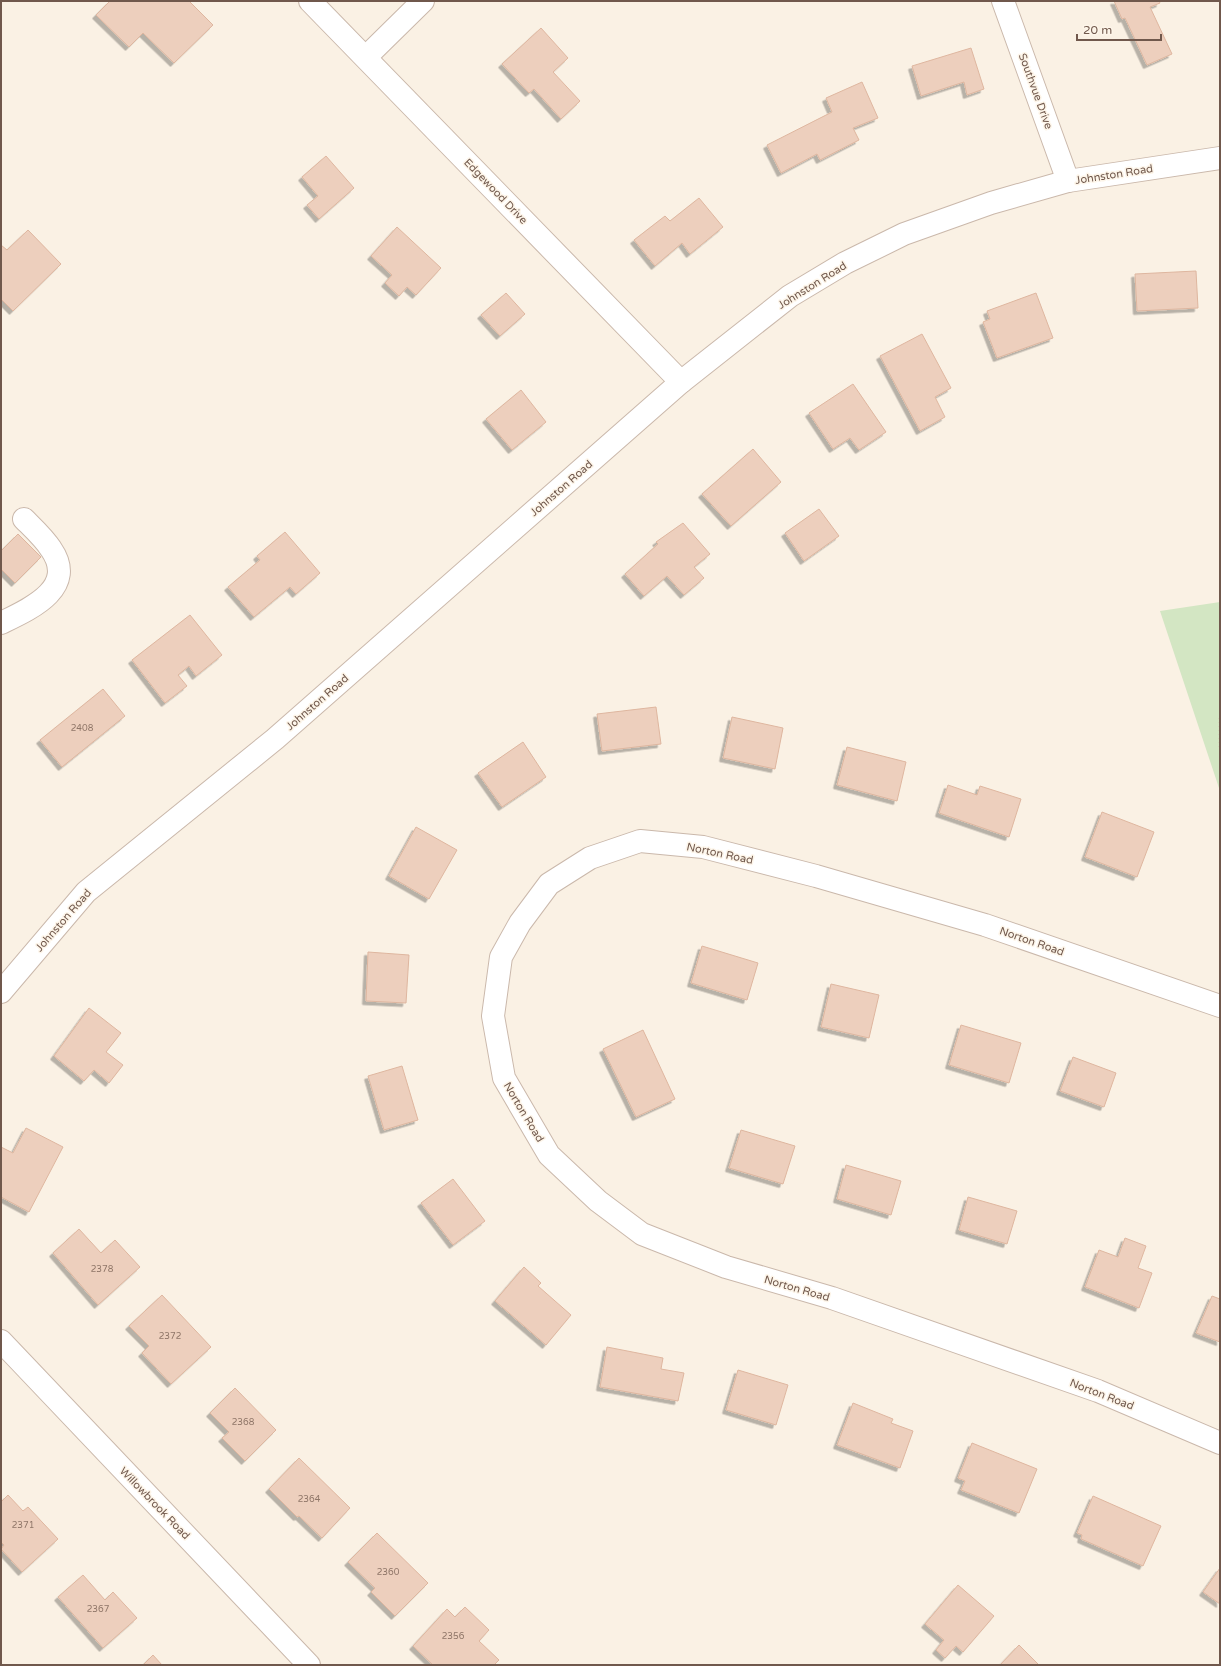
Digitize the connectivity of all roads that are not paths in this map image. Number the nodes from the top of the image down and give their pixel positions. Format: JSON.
{"nodes":[{"id":1,"x":310,"y":1,"type":"edge"},
{"id":2,"x":423,"y":1,"type":"edge"},
{"id":3,"x":1003,"y":1,"type":"edge"},
{"id":4,"x":366,"y":57,"type":"junction"},
{"id":5,"x":1220,"y":158,"type":"edge"},
{"id":6,"x":1068,"y":181,"type":"junction"},
{"id":7,"x":681,"y":382,"type":"junction"},
{"id":8,"x":24,"y":519,"type":"dead end"},
{"id":9,"x":1,"y":622,"type":"edge"},
{"id":10,"x":1,"y":992,"type":"edge"},
{"id":11,"x":1220,"y":1006,"type":"edge"},
{"id":12,"x":1,"y":1341,"type":"edge"},
{"id":13,"x":1220,"y":1443,"type":"edge"},
{"id":14,"x":309,"y":1665,"type":"edge"}],
"edges":[{"from":1,"to":4,"type":"street","name":"Edgewood Drive"},
{"from":2,"to":4,"type":"street"},
{"from":3,"to":6,"type":"street","name":"Southvue Drive"},
{"from":4,"to":7,"type":"street","name":"Edgewood Drive"},
{"from":5,"to":6,"type":"street","name":"Johnston Road"},
{"from":6,"to":7,"type":"street","name":"Johnston Road"},
{"from":7,"to":10,"type":"street","name":"Johnston Road"},
{"from":8,"to":9,"type":"street"},
{"from":11,"to":13,"type":"street","name":"Norton Road"},
{"from":12,"to":14,"type":"street","name":"Willowbrook Road"}]}
